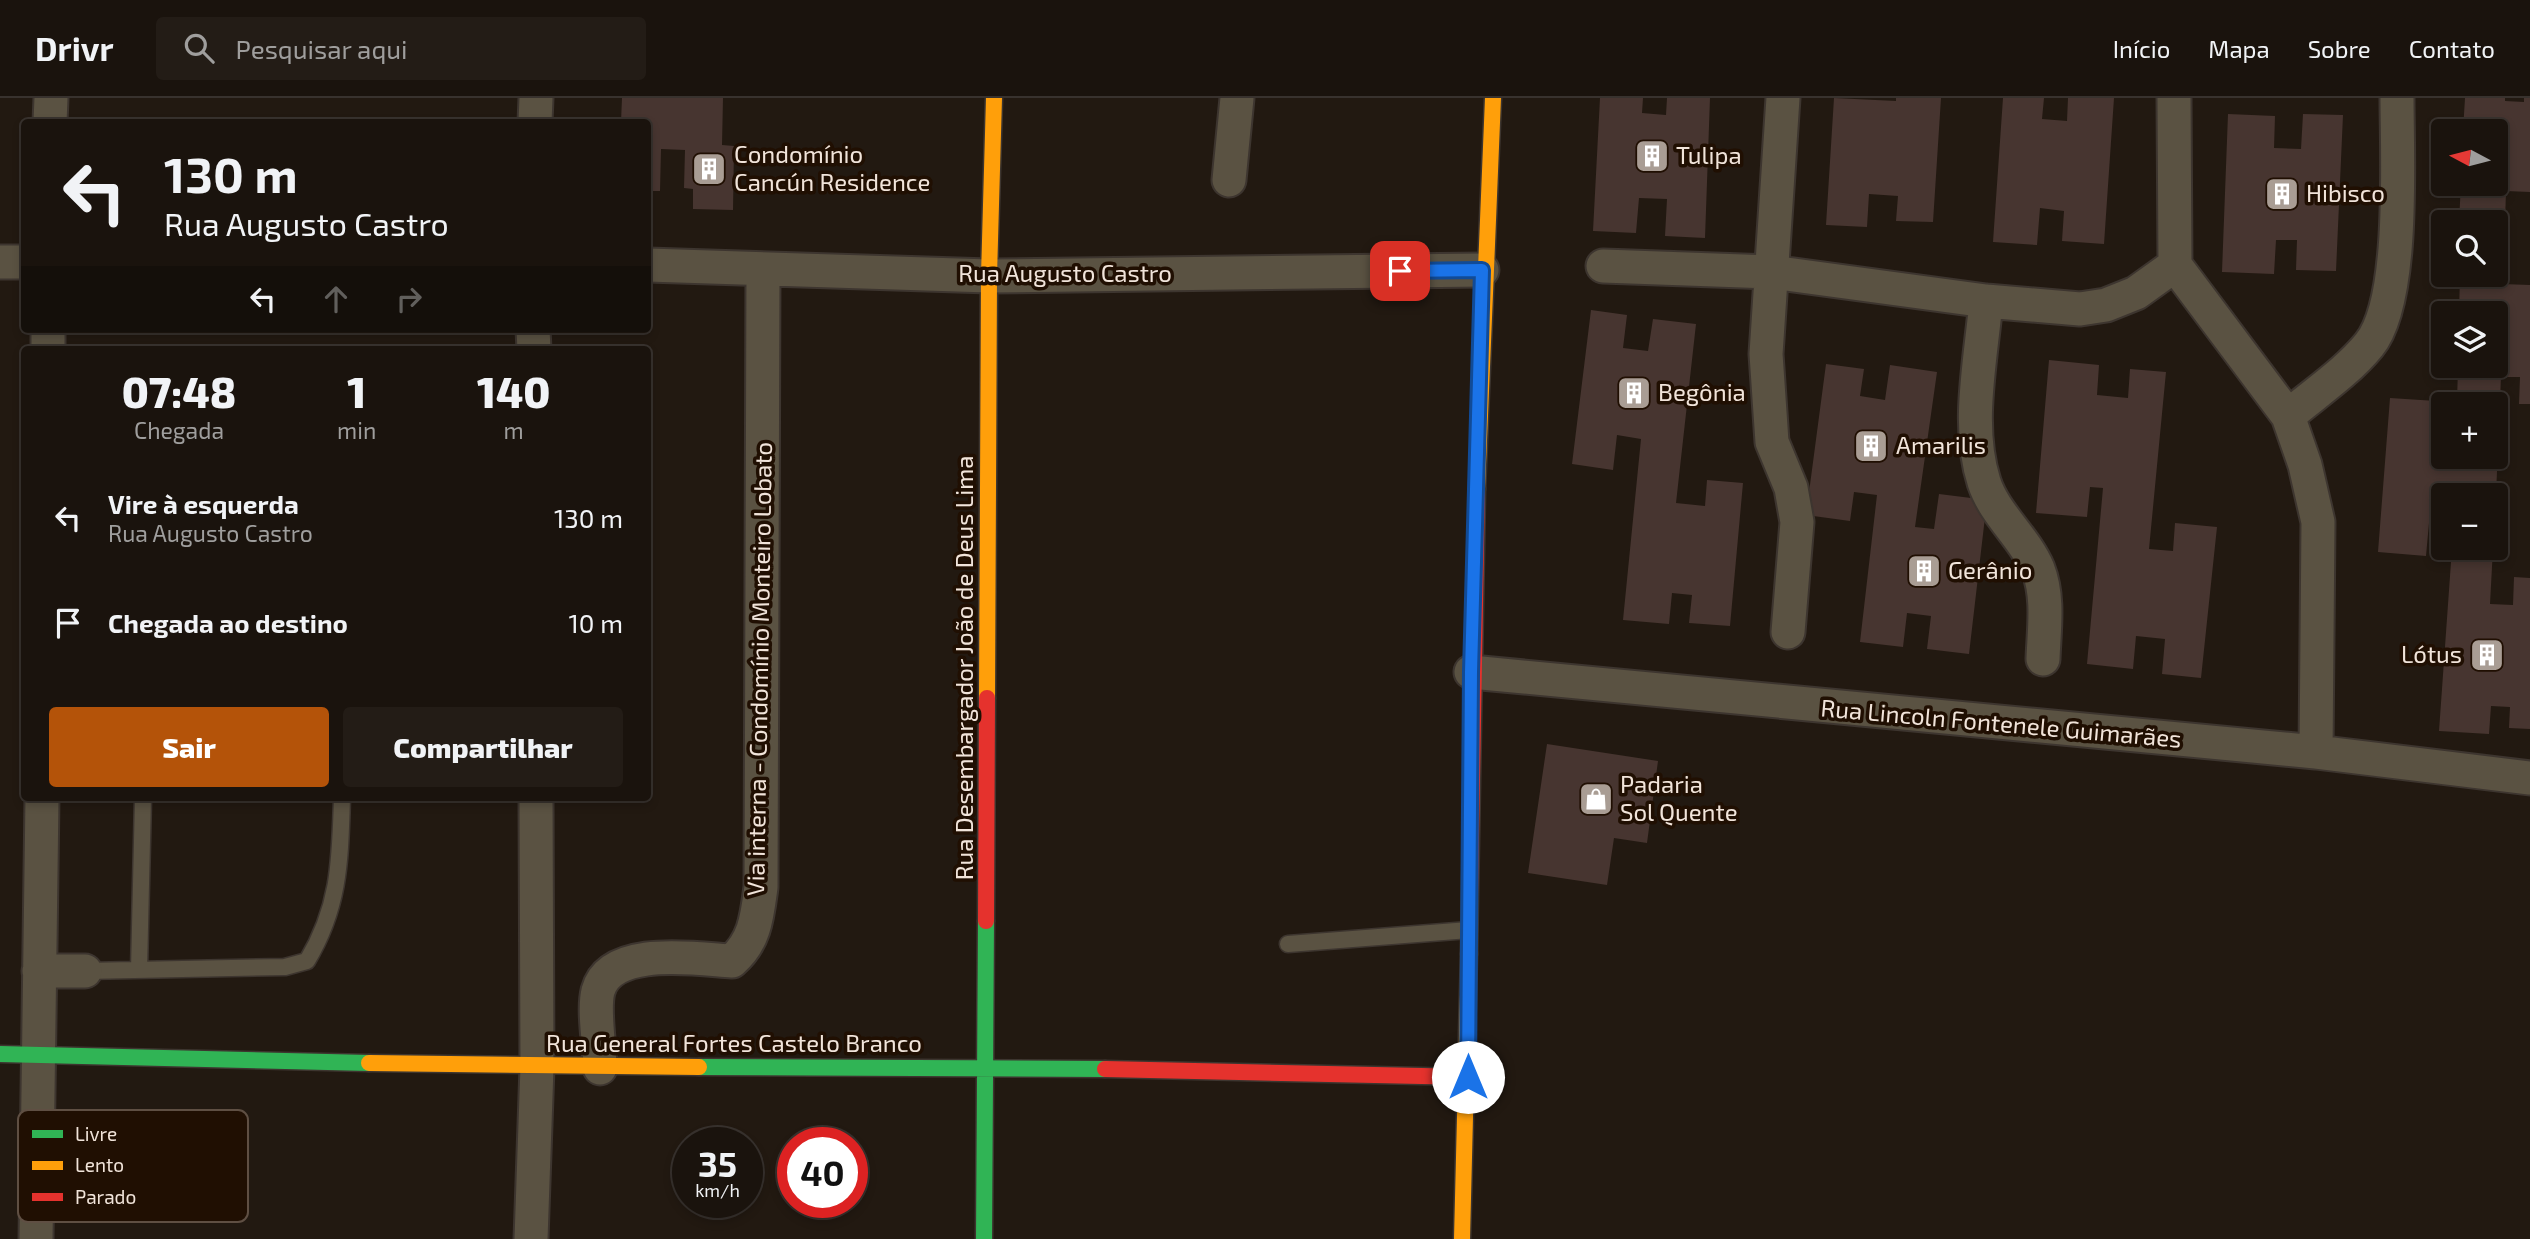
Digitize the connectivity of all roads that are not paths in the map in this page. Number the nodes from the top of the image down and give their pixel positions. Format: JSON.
{"nodes":[{"id":1,"x":51,"y":98,"type":"edge"},
{"id":2,"x":536,"y":98,"type":"edge"},
{"id":3,"x":994,"y":98,"type":"edge"},
{"id":4,"x":1237,"y":98,"type":"edge"},
{"id":5,"x":1493,"y":98,"type":"edge"},
{"id":6,"x":1783,"y":98,"type":"edge"},
{"id":7,"x":2174,"y":98,"type":"edge"},
{"id":8,"x":2397,"y":98,"type":"edge"},
{"id":9,"x":50,"y":119,"type":"edge"},
{"id":10,"x":535,"y":119,"type":"edge"},
{"id":11,"x":1228,"y":180,"type":"dead end"},
{"id":12,"x":0,"y":262,"type":"edge"},
{"id":13,"x":21,"y":262,"type":"edge"},
{"id":14,"x":651,"y":265,"type":"edge"},
{"id":15,"x":2175,"y":265,"type":"junction"},
{"id":16,"x":1603,"y":266,"type":"dead end"},
{"id":17,"x":763,"y":270,"type":"junction"},
{"id":18,"x":1482,"y":270,"type":"junction"},
{"id":19,"x":1771,"y":272,"type":"junction"},
{"id":20,"x":989,"y":276,"type":"junction"},
{"id":21,"x":1986,"y":301,"type":"junction"},
{"id":22,"x":2288,"y":416,"type":"junction"},
{"id":23,"x":1788,"y":632,"type":"dead end"},
{"id":24,"x":2043,"y":659,"type":"dead end"},
{"id":25,"x":1471,"y":672,"type":"junction"},
{"id":26,"x":2316,"y":752,"type":"junction"},
{"id":27,"x":2530,"y":778,"type":"edge"},
{"id":28,"x":42,"y":801,"type":"edge"},
{"id":29,"x":143,"y":801,"type":"edge"},
{"id":30,"x":342,"y":801,"type":"edge"},
{"id":31,"x":536,"y":801,"type":"edge"},
{"id":32,"x":1469,"y":930,"type":"junction"},
{"id":33,"x":1288,"y":944,"type":"dead end"},
{"id":34,"x":139,"y":970,"type":"junction"},
{"id":35,"x":39,"y":971,"type":"junction"},
{"id":36,"x":85,"y":971,"type":"joint"},
{"id":37,"x":0,"y":1054,"type":"edge"},
{"id":38,"x":38,"y":1055,"type":"junction"},
{"id":39,"x":987,"y":1066,"type":"junction"},
{"id":40,"x":537,"y":1067,"type":"junction"},
{"id":41,"x":600,"y":1068,"type":"junction"},
{"id":42,"x":1468,"y":1077,"type":"junction"},
{"id":43,"x":37,"y":1110,"type":"edge"},
{"id":44,"x":531,"y":1239,"type":"edge"},
{"id":45,"x":984,"y":1239,"type":"edge"},
{"id":46,"x":1462,"y":1239,"type":"edge"}],
"edges":[{"from":1,"to":9,"type":"street"},
{"from":2,"to":10,"type":"street"},
{"from":3,"to":20,"type":"street","name":"Rua Desembargador João de Deus Lima"},
{"from":4,"to":11,"type":"street"},
{"from":5,"to":18,"type":"street"},
{"from":6,"to":19,"type":"street"},
{"from":7,"to":15,"type":"street"},
{"from":8,"to":22,"type":"street"},
{"from":12,"to":13,"type":"street"},
{"from":14,"to":17,"type":"street","name":"Rua Augusto Castro"},
{"from":15,"to":21,"type":"street"},
{"from":15,"to":22,"type":"street"},
{"from":16,"to":19,"type":"street"},
{"from":17,"to":20,"type":"street","name":"Rua Augusto Castro"},
{"from":17,"to":41,"type":"street","name":"Via interna - Condomínio Monteiro Lobato"},
{"from":18,"to":20,"type":"street","name":"Rua Augusto Castro"},
{"from":18,"to":25,"type":"street"},
{"from":19,"to":21,"type":"street"},
{"from":19,"to":23,"type":"street"},
{"from":20,"to":39,"type":"street","name":"Rua Desembargador João de Deus Lima"},
{"from":21,"to":24,"type":"street"},
{"from":22,"to":26,"type":"street"},
{"from":25,"to":26,"type":"street","name":"Rua Lincoln Fontenele Guimarães"},
{"from":25,"to":32,"type":"street"},
{"from":26,"to":27,"type":"street","name":"Rua Lincoln Fontenele Guimarães"},
{"from":28,"to":35,"type":"street"},
{"from":29,"to":34,"type":"lane"},
{"from":30,"to":34,"type":"lane"},
{"from":31,"to":40,"type":"street"},
{"from":32,"to":33,"type":"lane"},
{"from":32,"to":42,"type":"street"},
{"from":34,"to":36,"type":"lane"},
{"from":35,"to":36,"type":"street"},
{"from":35,"to":38,"type":"street"},
{"from":37,"to":38,"type":"street","name":"Rua General Fortes Castelo Branco"},
{"from":38,"to":40,"type":"street","name":"Rua General Fortes Castelo Branco"},
{"from":38,"to":43,"type":"street"},
{"from":39,"to":41,"type":"street","name":"Rua General Fortes Castelo Branco"},
{"from":39,"to":42,"type":"street","name":"Rua General Fortes Castelo Branco"},
{"from":39,"to":45,"type":"street","name":"Rua Desembargador João de Deus Lima"},
{"from":40,"to":41,"type":"street","name":"Rua General Fortes Castelo Branco"},
{"from":40,"to":44,"type":"street"},
{"from":42,"to":46,"type":"street"}]}
